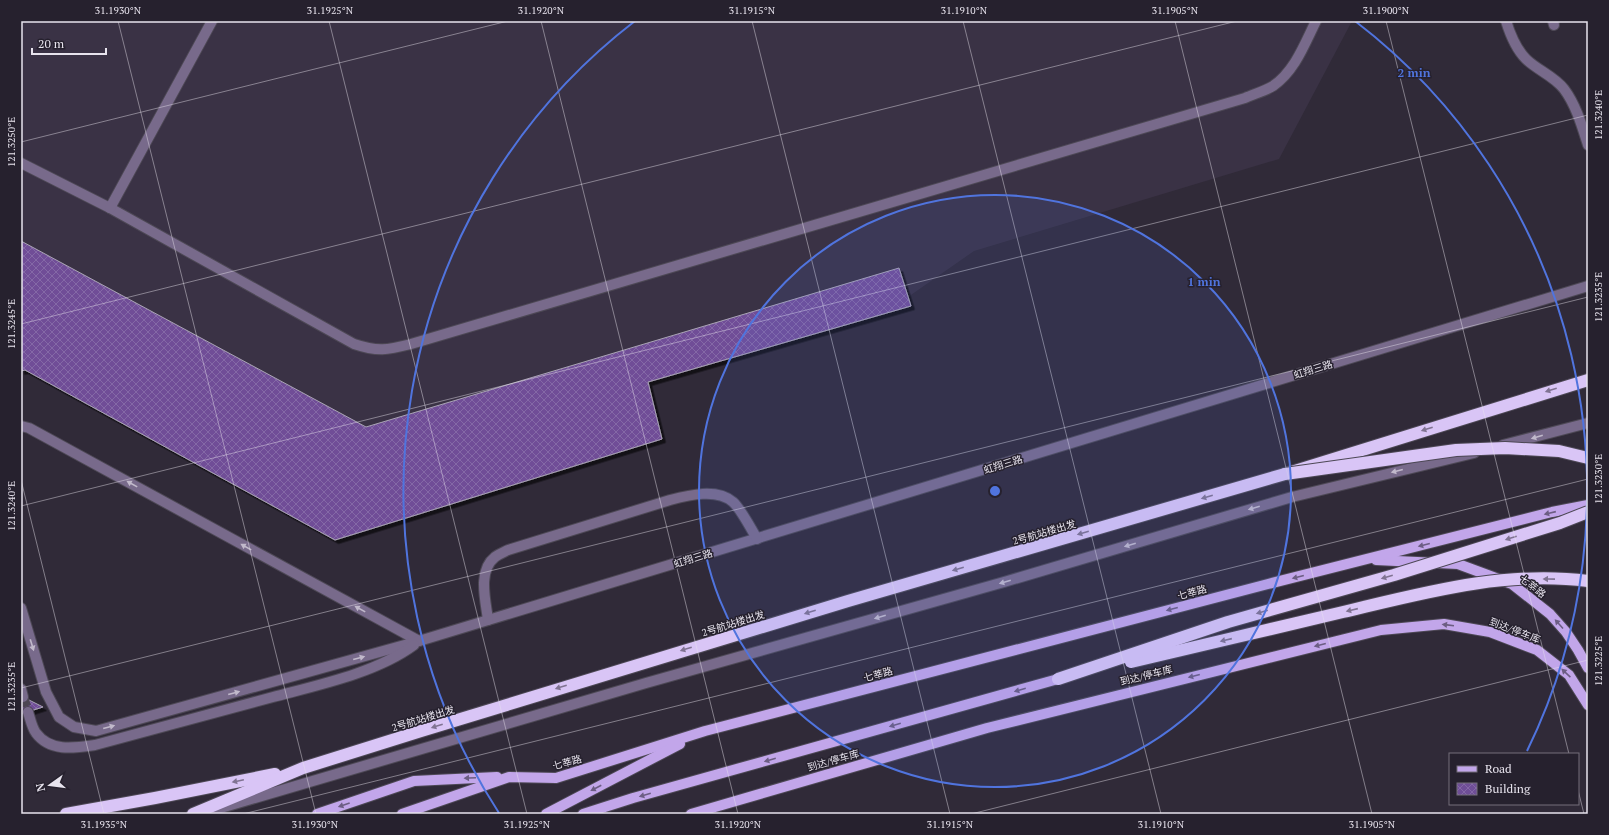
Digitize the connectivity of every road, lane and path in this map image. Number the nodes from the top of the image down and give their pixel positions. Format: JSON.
{"nodes":[{"id":1,"x":212,"y":21,"type":"edge"},
{"id":2,"x":1316,"y":21,"type":"edge"},
{"id":3,"x":1506,"y":21,"type":"edge"},
{"id":4,"x":1588,"y":145,"type":"edge"},
{"id":5,"x":21,"y":163,"type":"edge"},
{"id":6,"x":110,"y":208,"type":"junction"},
{"id":7,"x":1588,"y":286,"type":"edge"},
{"id":8,"x":1588,"y":380,"type":"edge"},
{"id":9,"x":1588,"y":423,"type":"edge"},
{"id":10,"x":21,"y":426,"type":"edge"},
{"id":11,"x":1588,"y":458,"type":"edge"},
{"id":12,"x":1285,"y":474,"type":"junction"},
{"id":13,"x":1588,"y":505,"type":"edge"},
{"id":14,"x":1588,"y":512,"type":"edge"},
{"id":15,"x":757,"y":538,"type":"junction"},
{"id":16,"x":1364,"y":560,"type":"junction"},
{"id":17,"x":1588,"y":582,"type":"edge"},
{"id":18,"x":21,"y":608,"type":"edge"},
{"id":19,"x":488,"y":620,"type":"junction"},
{"id":20,"x":419,"y":641,"type":"junction"},
{"id":21,"x":1588,"y":668,"type":"edge"},
{"id":22,"x":1058,"y":679,"type":"junction"},
{"id":23,"x":1588,"y":705,"type":"edge"},
{"id":24,"x":28,"y":712,"type":"tunnel mouth"},
{"id":25,"x":705,"y":731,"type":"junction"},
{"id":26,"x":303,"y":768,"type":"junction"},
{"id":27,"x":509,"y":777,"type":"junction"},
{"id":28,"x":66,"y":814,"type":"edge"},
{"id":29,"x":193,"y":814,"type":"edge"},
{"id":30,"x":201,"y":814,"type":"edge"},
{"id":31,"x":317,"y":814,"type":"edge"},
{"id":32,"x":402,"y":814,"type":"edge"},
{"id":33,"x":546,"y":814,"type":"edge"},
{"id":34,"x":583,"y":814,"type":"edge"},
{"id":35,"x":691,"y":814,"type":"edge"}],
"edges":[{"from":1,"to":6,"type":"street"},
{"from":2,"to":6,"type":"street"},
{"from":3,"to":4,"type":"street"},
{"from":5,"to":6,"type":"street"},
{"from":7,"to":15,"type":"street","name":"虹翔三路"},
{"from":8,"to":12,"type":"highway","one_way":true,"bridge":true},
{"from":9,"to":30,"type":"street","one_way":true,"bridge":true},
{"from":20,"to":10,"type":"street","one_way":true},
{"from":11,"to":12,"type":"highway","bridge":true},
{"from":12,"to":26,"type":"highway","name":"2号航站楼出发","one_way":true},
{"from":13,"to":16,"type":"main road","name":"七莘路","one_way":true},
{"from":14,"to":22,"type":"highway","one_way":true,"bridge":true},
{"from":15,"to":19,"type":"street","name":"虹翔三路"},
{"from":15,"to":19,"type":"street"},
{"from":21,"to":16,"type":"main road","name":"七莘路","one_way":true},
{"from":16,"to":25,"type":"main road","name":"七莘路","one_way":true},
{"from":17,"to":22,"type":"highway","one_way":true,"bridge":true},
{"from":18,"to":20,"type":"street","name":"虹翔三路","one_way":true},
{"from":19,"to":20,"type":"street","name":"虹翔三路"},
{"from":20,"to":24,"type":"street"},
{"from":22,"to":34,"type":"main road","name":"到达/停车库","one_way":true},
{"from":23,"to":35,"type":"main road","name":"到达/停车库","one_way":true},
{"from":25,"to":27,"type":"main road","name":"七莘路"},
{"from":25,"to":33,"type":"main road","one_way":true},
{"from":26,"to":28,"type":"highway","one_way":true},
{"from":26,"to":29,"type":"highway","name":"2号航站楼出发"},
{"from":27,"to":31,"type":"main road","one_way":true},
{"from":27,"to":32,"type":"main road","name":"七莘路"}]}
